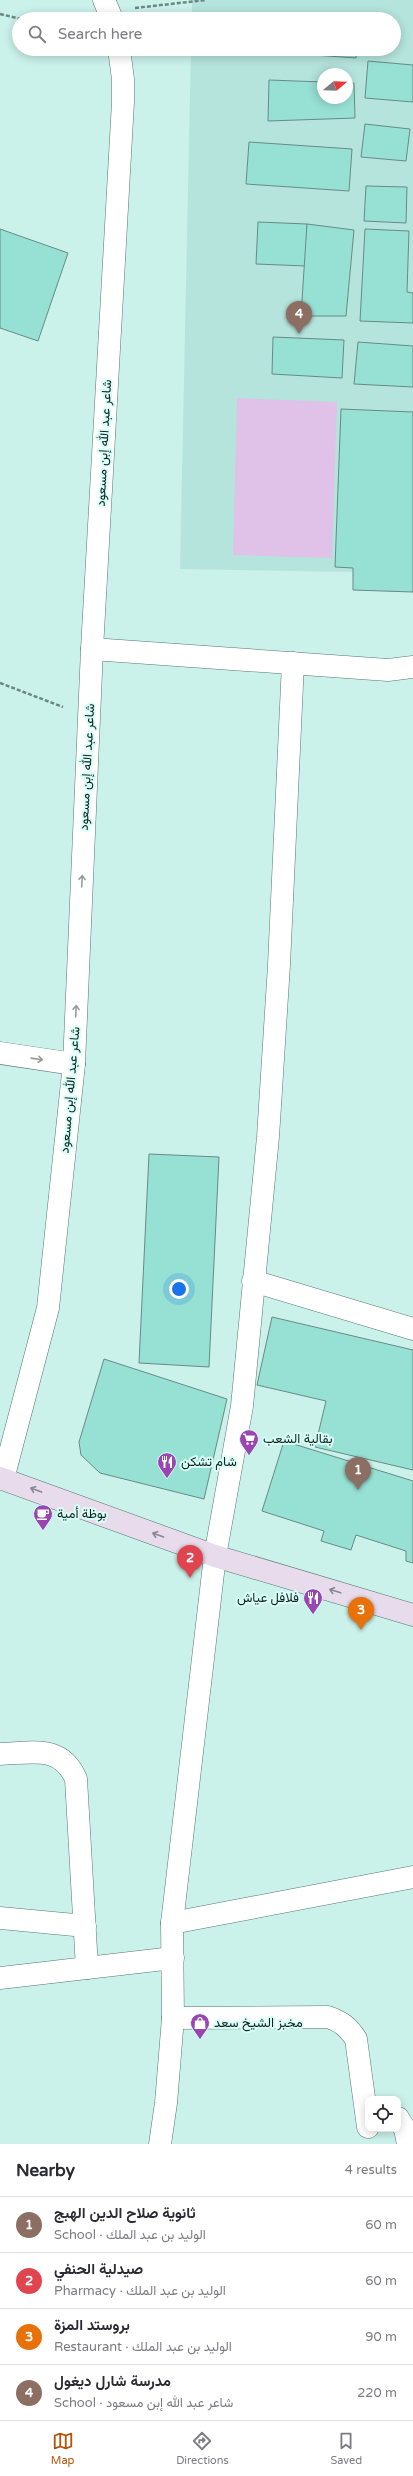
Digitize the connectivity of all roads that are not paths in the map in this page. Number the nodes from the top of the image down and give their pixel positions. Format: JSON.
{"nodes":[{"id":1,"x":120,"y":56,"type":"edge"},
{"id":2,"x":92,"y":649,"type":"junction"},
{"id":3,"x":293,"y":663,"type":"junction"},
{"id":4,"x":413,"y":667,"type":"edge"},
{"id":5,"x":0,"y":1053,"type":"edge"},
{"id":6,"x":74,"y":1064,"type":"junction"},
{"id":7,"x":253,"y":1281,"type":"junction"},
{"id":8,"x":413,"y":1329,"type":"edge"},
{"id":9,"x":2,"y":1478,"type":"edge"},
{"id":10,"x":215,"y":1556,"type":"junction"},
{"id":11,"x":413,"y":1615,"type":"edge"},
{"id":12,"x":0,"y":1754,"type":"edge"},
{"id":13,"x":413,"y":1877,"type":"edge"},
{"id":14,"x":0,"y":1918,"type":"edge"},
{"id":15,"x":172,"y":1924,"type":"junction"},
{"id":16,"x":85,"y":1926,"type":"junction"},
{"id":17,"x":172,"y":1958,"type":"junction"},
{"id":18,"x":87,"y":1968,"type":"junction"},
{"id":19,"x":0,"y":1978,"type":"edge"},
{"id":20,"x":173,"y":2018,"type":"junction"},
{"id":21,"x":365,"y":2100,"type":"edge"},
{"id":22,"x":401,"y":2123,"type":"edge"},
{"id":23,"x":369,"y":2132,"type":"edge"},
{"id":24,"x":160,"y":2144,"type":"edge"},
{"id":25,"x":370,"y":2144,"type":"edge"},
{"id":26,"x":408,"y":2144,"type":"edge"}],
"edges":[{"from":1,"to":2,"type":"street","name":"شاعر عبد الله إبن مسعود"},
{"from":2,"to":3,"type":"street"},
{"from":6,"to":2,"type":"street","name":"شاعر عبد الله إبن مسعود","one_way":true},
{"from":3,"to":4,"type":"street"},
{"from":3,"to":7,"type":"street"},
{"from":5,"to":6,"type":"street","one_way":true},
{"from":6,"to":9,"type":"street","name":"شاعر عبد الله إبن مسعود"},
{"from":7,"to":8,"type":"street"},
{"from":7,"to":10,"type":"street"},
{"from":10,"to":9,"type":"main road","one_way":true},
{"from":11,"to":10,"type":"main road","one_way":true},
{"from":10,"to":15,"type":"street"},
{"from":12,"to":16,"type":"street"},
{"from":13,"to":15,"type":"street"},
{"from":14,"to":16,"type":"street"},
{"from":15,"to":17,"type":"street"},
{"from":16,"to":18,"type":"street"},
{"from":17,"to":18,"type":"street"},
{"from":17,"to":20,"type":"street"},
{"from":18,"to":19,"type":"street"},
{"from":20,"to":21,"type":"street"},
{"from":20,"to":24,"type":"street"},
{"from":22,"to":26,"type":"street"},
{"from":23,"to":25,"type":"street"}]}
